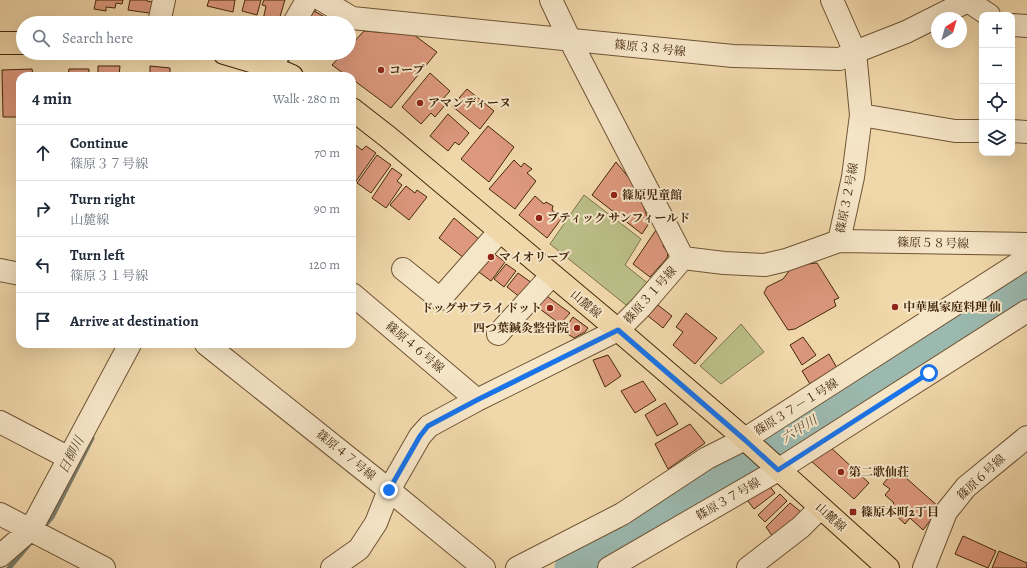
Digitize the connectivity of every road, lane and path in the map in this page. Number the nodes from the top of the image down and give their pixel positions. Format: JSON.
{"nodes":[{"id":1,"x":164,"y":0,"type":"edge"},
{"id":2,"x":307,"y":0,"type":"edge"},
{"id":3,"x":551,"y":0,"type":"edge"},
{"id":4,"x":832,"y":0,"type":"edge"},
{"id":5,"x":969,"y":0,"type":"edge"},
{"id":6,"x":326,"y":2,"type":"edge"},
{"id":7,"x":985,"y":12,"type":"edge"},
{"id":8,"x":161,"y":16,"type":"edge"},
{"id":9,"x":298,"y":16,"type":"edge"},
{"id":10,"x":349,"y":16,"type":"edge"},
{"id":11,"x":356,"y":18,"type":"edge"},
{"id":12,"x":1015,"y":25,"type":"edge"},
{"id":13,"x":1027,"y":26,"type":"edge"},
{"id":14,"x":570,"y":40,"type":"junction"},
{"id":15,"x":0,"y":43,"type":"edge"},
{"id":16,"x":16,"y":43,"type":"edge"},
{"id":17,"x":855,"y":52,"type":"junction"},
{"id":18,"x":252,"y":60,"type":"edge"},
{"id":19,"x":272,"y":65,"type":"edge"},
{"id":20,"x":285,"y":72,"type":"edge"},
{"id":21,"x":356,"y":112,"type":"edge"},
{"id":22,"x":861,"y":115,"type":"junction"},
{"id":23,"x":979,"y":131,"type":"edge"},
{"id":24,"x":1015,"y":131,"type":"edge"},
{"id":25,"x":1027,"y":132,"type":"edge"},
{"id":26,"x":500,"y":231,"type":"junction"},
{"id":27,"x":839,"y":241,"type":"junction"},
{"id":28,"x":1027,"y":244,"type":"edge"},
{"id":29,"x":683,"y":258,"type":"junction"},
{"id":30,"x":1027,"y":258,"type":"edge"},
{"id":31,"x":403,"y":269,"type":"dead end"},
{"id":32,"x":0,"y":270,"type":"edge"},
{"id":33,"x":16,"y":273,"type":"edge"},
{"id":34,"x":552,"y":275,"type":"junction"},
{"id":35,"x":356,"y":297,"type":"edge"},
{"id":36,"x":1027,"y":311,"type":"edge"},
{"id":37,"x":618,"y":330,"type":"junction"},
{"id":38,"x":498,"y":334,"type":"dead end"},
{"id":39,"x":128,"y":348,"type":"edge"},
{"id":40,"x":211,"y":348,"type":"edge"},
{"id":41,"x":477,"y":400,"type":"junction"},
{"id":42,"x":0,"y":422,"type":"edge"},
{"id":43,"x":1027,"y":437,"type":"edge"},
{"id":44,"x":745,"y":440,"type":"junction"},
{"id":45,"x":69,"y":458,"type":"junction"},
{"id":46,"x":778,"y":470,"type":"junction"},
{"id":47,"x":389,"y":490,"type":"junction"},
{"id":48,"x":820,"y":508,"type":"junction"},
{"id":49,"x":0,"y":514,"type":"edge"},
{"id":50,"x":37,"y":532,"type":"junction"},
{"id":51,"x":0,"y":556,"type":"edge"},
{"id":52,"x":104,"y":568,"type":"edge"},
{"id":53,"x":332,"y":568,"type":"edge"},
{"id":54,"x":484,"y":568,"type":"edge"},
{"id":55,"x":517,"y":568,"type":"edge"},
{"id":56,"x":609,"y":568,"type":"edge"},
{"id":57,"x":748,"y":568,"type":"edge"},
{"id":58,"x":888,"y":568,"type":"edge"},
{"id":59,"x":924,"y":568,"type":"edge"}],
"edges":[{"from":1,"to":8,"type":"street"},
{"from":2,"to":9,"type":"street"},
{"from":3,"to":14,"type":"street","name":"篠原３１号線"},
{"from":4,"to":17,"type":"street","name":"篠原３２号線"},
{"from":5,"to":7,"type":"street"},
{"from":5,"to":17,"type":"street","name":"篠原３８号線"},
{"from":6,"to":10,"type":"street","name":"篠原３８号線"},
{"from":11,"to":14,"type":"street","name":"篠原３８号線"},
{"from":12,"to":13,"type":"street"},
{"from":14,"to":17,"type":"street","name":"篠原３８号線"},
{"from":14,"to":29,"type":"street","name":"篠原３１号線"},
{"from":15,"to":16,"type":"main road"},
{"from":17,"to":22,"type":"street","name":"篠原３２号線"},
{"from":18,"to":19,"type":"main road"},
{"from":19,"to":20,"type":"main road"},
{"from":21,"to":26,"type":"main road","name":"山麓線"},
{"from":22,"to":23,"type":"street"},
{"from":22,"to":27,"type":"street","name":"篠原３２号線"},
{"from":24,"to":25,"type":"street"},
{"from":26,"to":31,"type":"street"},
{"from":26,"to":34,"type":"main road","name":"山麓線"},
{"from":27,"to":28,"type":"street","name":"篠原５８号線"},
{"from":27,"to":29,"type":"street","name":"篠原３２号線"},
{"from":29,"to":37,"type":"street","name":"篠原３１号線"},
{"from":30,"to":44,"type":"street","name":"篠原３７－１号線"},
{"from":32,"to":33,"type":"street"},
{"from":34,"to":37,"type":"main road","name":"山麓線"},
{"from":34,"to":38,"type":"street"},
{"from":35,"to":41,"type":"street","name":"篠原４６号線"},
{"from":36,"to":46,"type":"street","name":"篠原３７号線"},
{"from":37,"to":41,"type":"street","name":"篠原３１号線"},
{"from":37,"to":44,"type":"main road","name":"山麓線"},
{"from":39,"to":45,"type":"street"},
{"from":40,"to":47,"type":"street","name":"篠原４７号線"},
{"from":41,"to":47,"type":"street","name":"篠原３１号線"},
{"from":42,"to":45,"type":"street"},
{"from":43,"to":59,"type":"street","name":"篠原６号線"},
{"from":44,"to":46,"type":"main road","name":"山麓線"},
{"from":44,"to":55,"type":"street","name":"篠原３７－１号線"},
{"from":45,"to":50,"type":"street"},
{"from":46,"to":48,"type":"main road","name":"山麓線"},
{"from":46,"to":56,"type":"street","name":"篠原３７号線"},
{"from":47,"to":53,"type":"street","name":"篠原３１号線"},
{"from":47,"to":54,"type":"street","name":"篠原４７号線"},
{"from":48,"to":57,"type":"street"},
{"from":48,"to":58,"type":"main road","name":"山麓線"},
{"from":49,"to":50,"type":"street"},
{"from":50,"to":51,"type":"street"},
{"from":50,"to":52,"type":"street"}]}
